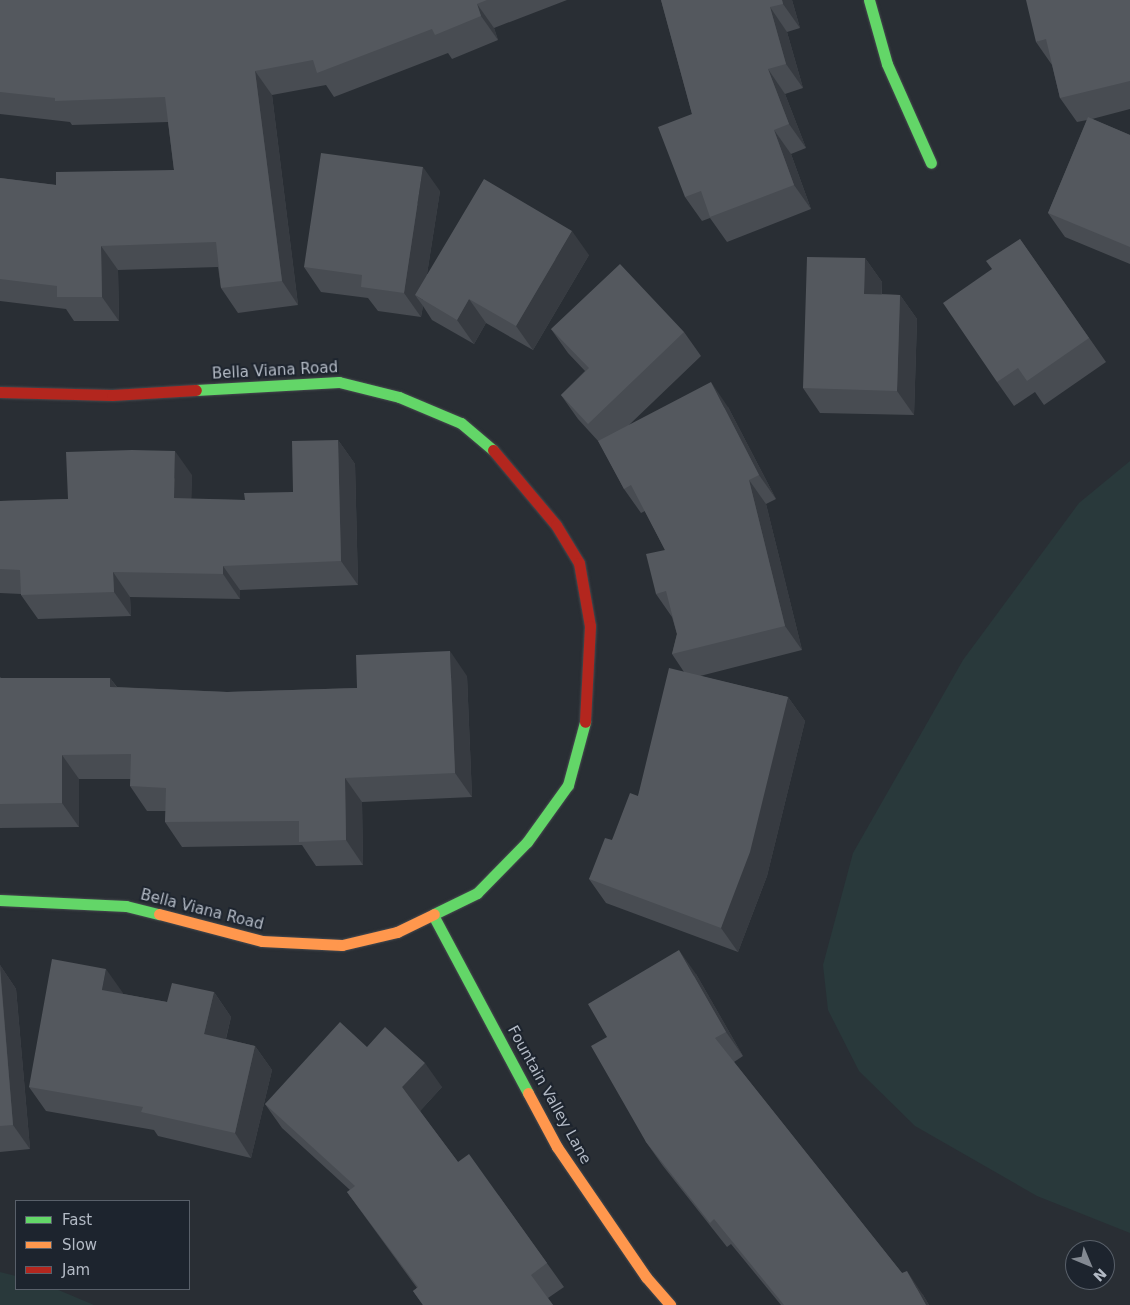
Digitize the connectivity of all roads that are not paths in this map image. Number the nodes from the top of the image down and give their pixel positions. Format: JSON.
{"nodes":[{"id":1,"x":869,"y":0,"type":"edge"},
{"id":2,"x":932,"y":163,"type":"dead end"},
{"id":3,"x":0,"y":392,"type":"edge"},
{"id":4,"x":0,"y":900,"type":"edge"},
{"id":5,"x":433,"y":915,"type":"junction"},
{"id":6,"x":670,"y":1305,"type":"edge"}],
"edges":[{"from":1,"to":2,"type":"street"},
{"from":3,"to":5,"type":"street","name":"Bella Viana Road"},
{"from":4,"to":5,"type":"street","name":"Bella Viana Road"},
{"from":5,"to":6,"type":"street","name":"Fountain Valley Lane"}]}
